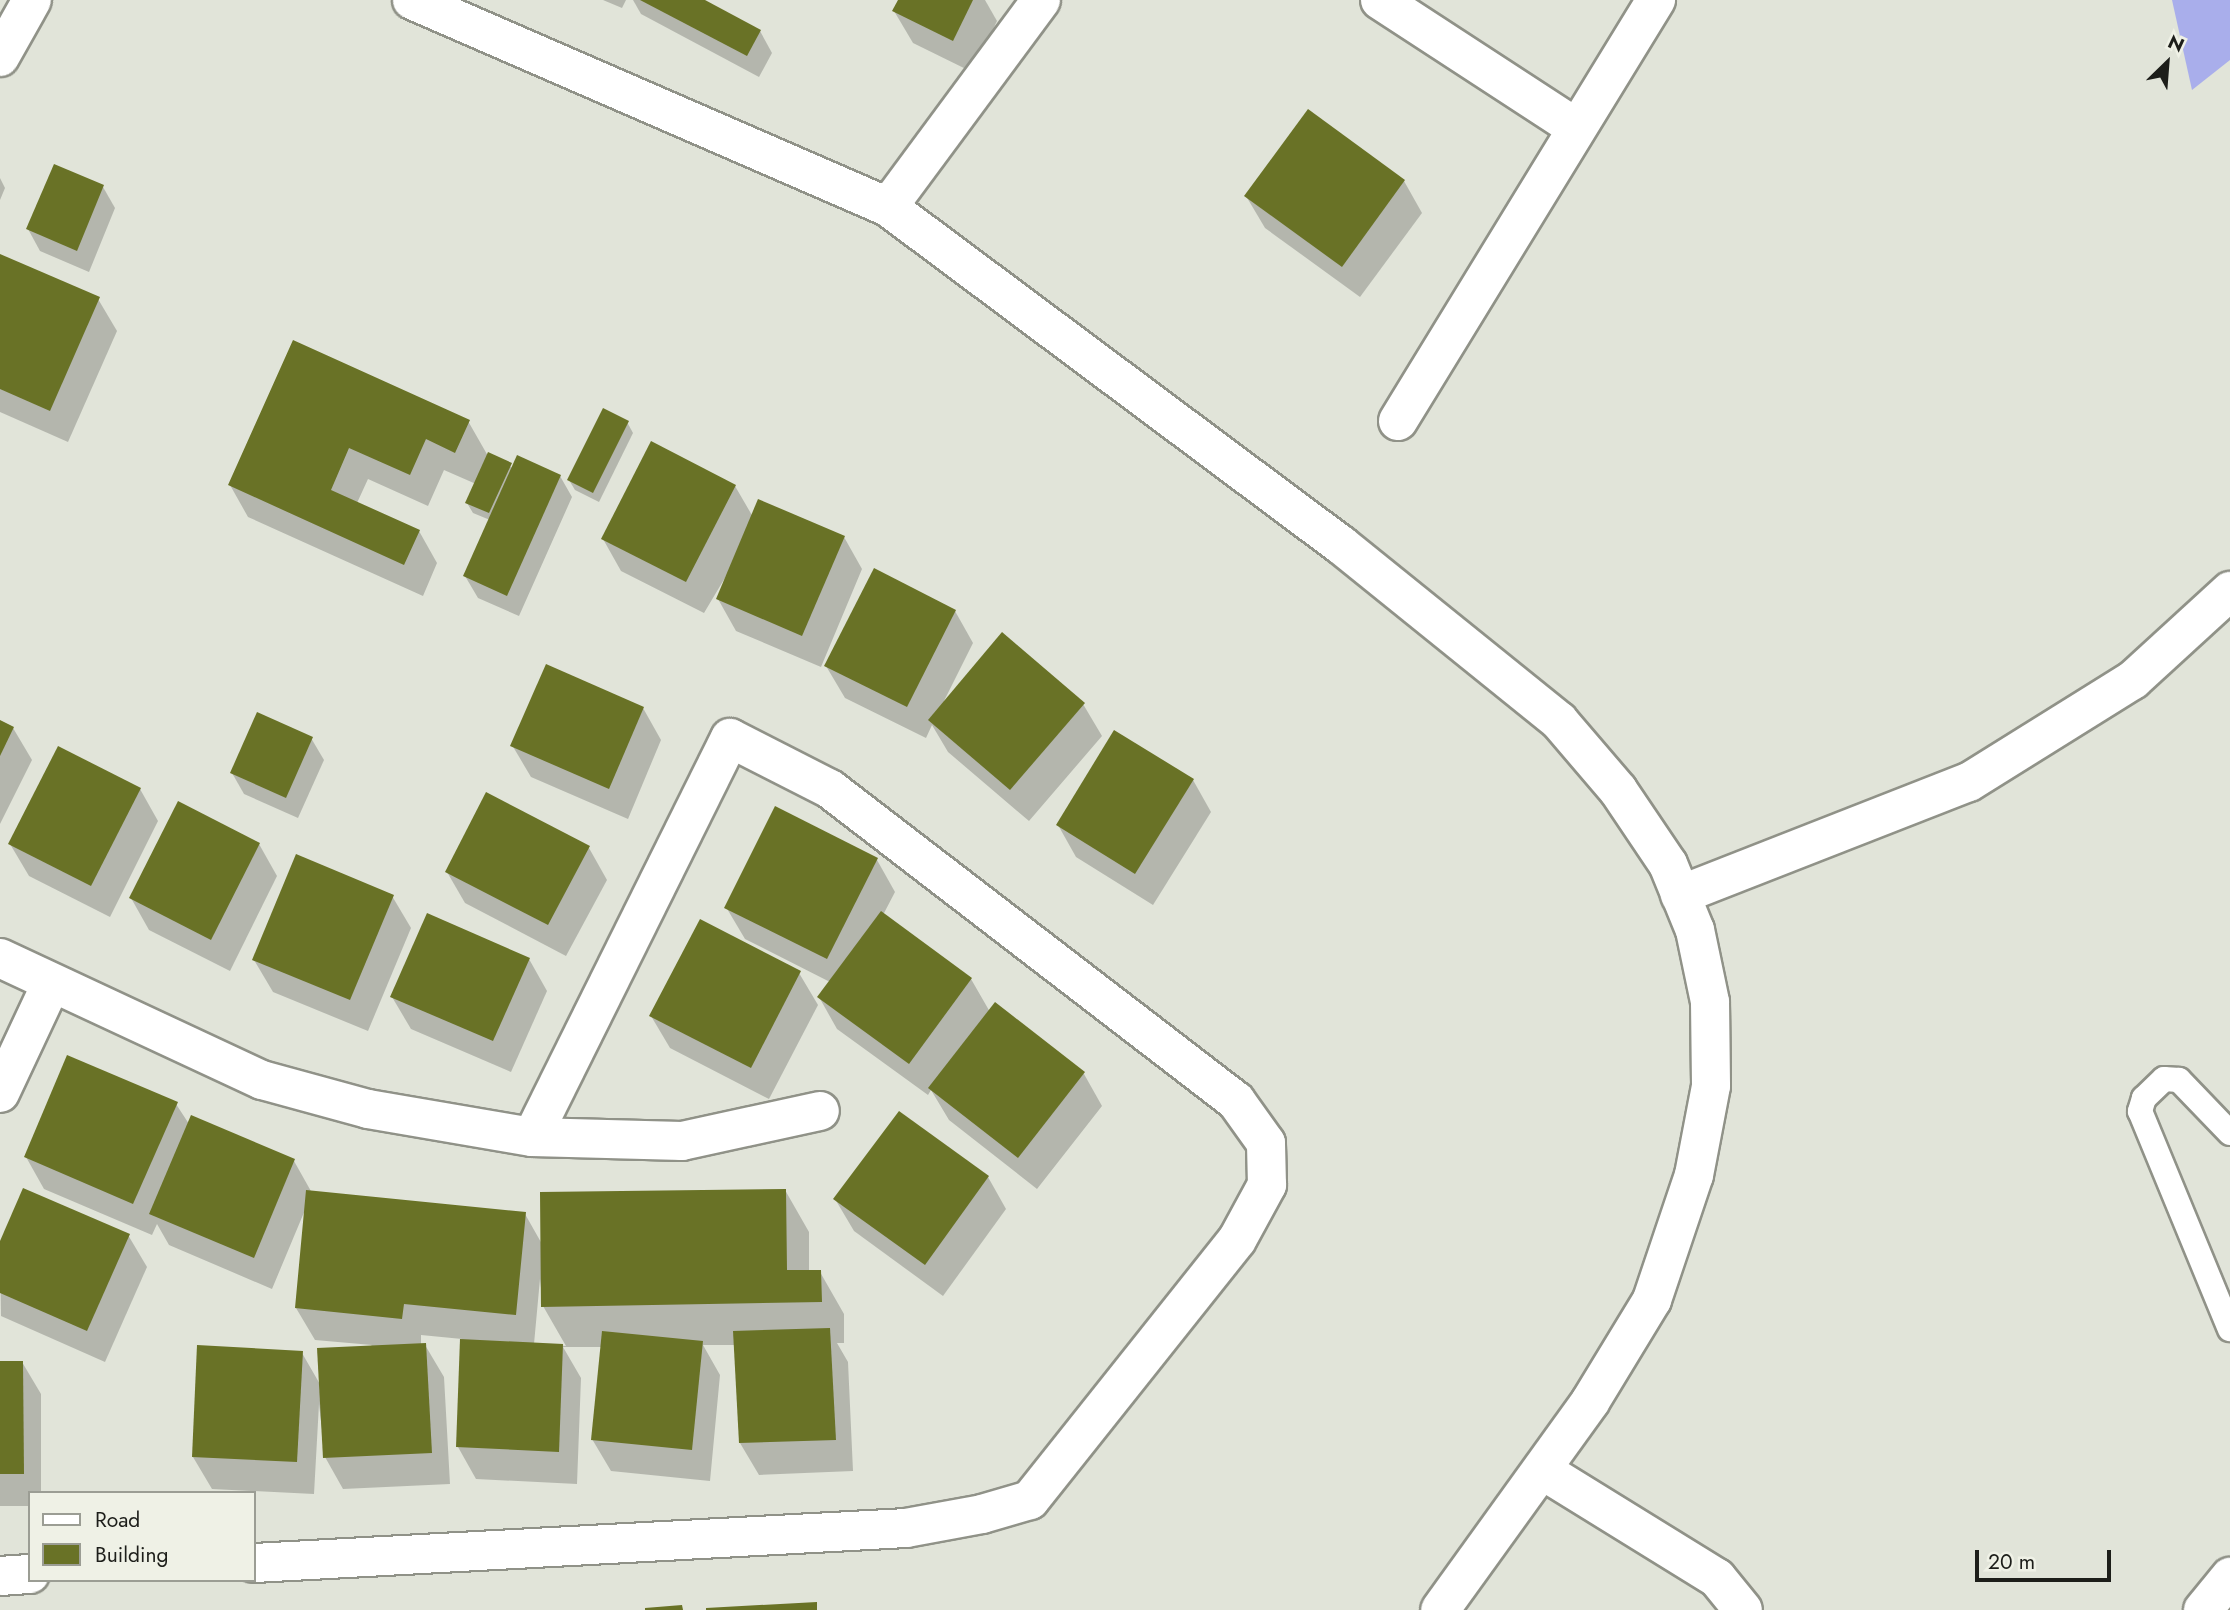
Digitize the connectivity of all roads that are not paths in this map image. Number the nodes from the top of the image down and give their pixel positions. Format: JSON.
{"nodes":[{"id":1,"x":32,"y":0,"type":"edge"},
{"id":2,"x":412,"y":0,"type":"edge"},
{"id":3,"x":1041,"y":0,"type":"edge"},
{"id":4,"x":1380,"y":0,"type":"edge"},
{"id":5,"x":1656,"y":0,"type":"edge"},
{"id":6,"x":0,"y":57,"type":"edge"},
{"id":7,"x":1576,"y":128,"type":"junction"},
{"id":8,"x":888,"y":207,"type":"junction"},
{"id":9,"x":1398,"y":421,"type":"dead end"},
{"id":10,"x":2230,"y":591,"type":"edge"},
{"id":11,"x":1681,"y":895,"type":"junction"},
{"id":12,"x":0,"y":958,"type":"edge"},
{"id":13,"x":51,"y":984,"type":"junction"},
{"id":14,"x":0,"y":1093,"type":"edge"},
{"id":15,"x":820,"y":1111,"type":"dead end"},
{"id":16,"x":2230,"y":1133,"type":"edge"},
{"id":17,"x":532,"y":1136,"type":"junction"},
{"id":18,"x":2230,"y":1328,"type":"edge"},
{"id":19,"x":1542,"y":1469,"type":"junction"},
{"id":20,"x":256,"y":1563,"type":"edge"},
{"id":21,"x":28,"y":1574,"type":"edge"},
{"id":22,"x":0,"y":1576,"type":"edge"},
{"id":23,"x":2230,"y":1577,"type":"edge"},
{"id":24,"x":1440,"y":1610,"type":"edge"},
{"id":25,"x":1743,"y":1610,"type":"edge"},
{"id":26,"x":2203,"y":1610,"type":"edge"}],
"edges":[{"from":1,"to":6,"type":"street"},
{"from":2,"to":8,"type":"street"},
{"from":3,"to":8,"type":"street"},
{"from":4,"to":7,"type":"street"},
{"from":5,"to":7,"type":"street"},
{"from":7,"to":9,"type":"street"},
{"from":8,"to":11,"type":"street"},
{"from":10,"to":11,"type":"street"},
{"from":11,"to":19,"type":"street"},
{"from":12,"to":13,"type":"street"},
{"from":13,"to":14,"type":"street"},
{"from":13,"to":17,"type":"street"},
{"from":15,"to":17,"type":"street"},
{"from":16,"to":18,"type":"lane"},
{"from":17,"to":20,"type":"street"},
{"from":19,"to":24,"type":"street"},
{"from":19,"to":25,"type":"street"},
{"from":21,"to":22,"type":"street"},
{"from":23,"to":26,"type":"street"}]}
